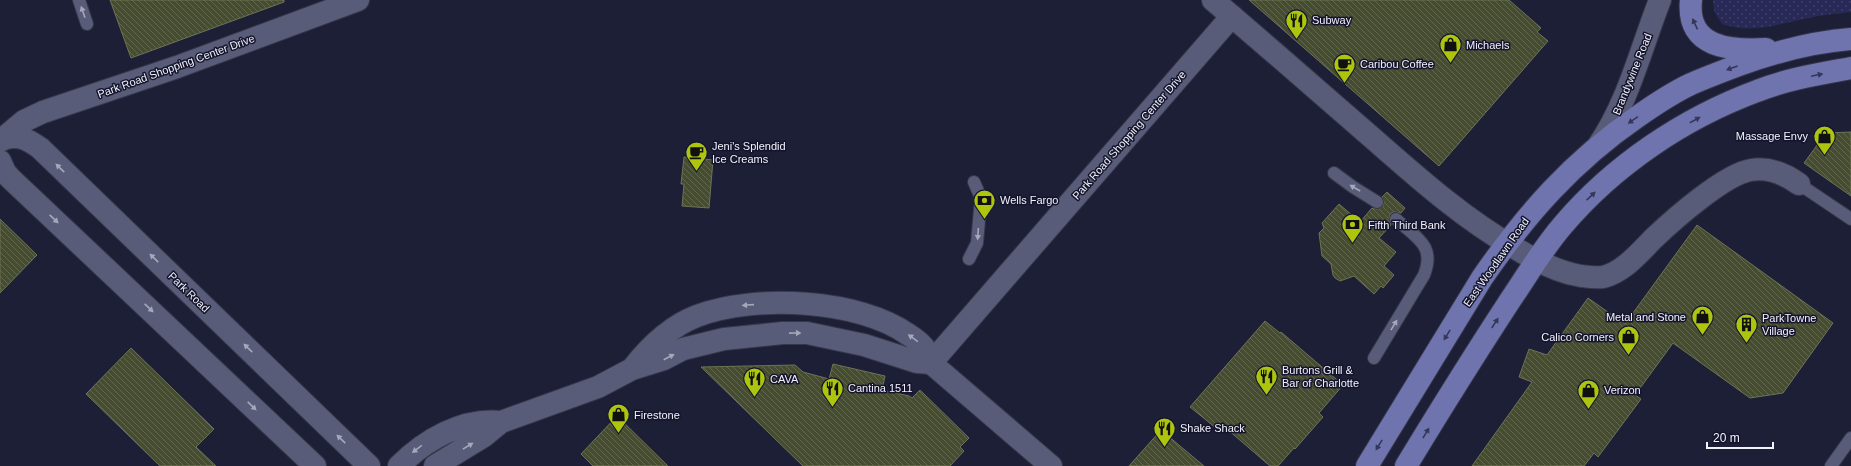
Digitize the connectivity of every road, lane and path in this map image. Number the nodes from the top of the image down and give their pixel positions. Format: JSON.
{"nodes":[{"id":1,"x":79,"y":0,"type":"edge"},
{"id":2,"x":358,"y":0,"type":"edge"},
{"id":3,"x":1213,"y":0,"type":"edge"},
{"id":4,"x":1660,"y":0,"type":"edge"},
{"id":5,"x":1691,"y":0,"type":"edge"},
{"id":6,"x":1232,"y":16,"type":"junction"},
{"id":7,"x":87,"y":24,"type":"dead end"},
{"id":8,"x":1851,"y":40,"type":"edge"},
{"id":9,"x":1793,"y":48,"type":"junction"},
{"id":10,"x":1851,"y":68,"type":"edge"},
{"id":11,"x":0,"y":145,"type":"edge"},
{"id":12,"x":1598,"y":146,"type":"junction"},
{"id":13,"x":1334,"y":173,"type":"dead end"},
{"id":14,"x":974,"y":182,"type":"dead end"},
{"id":15,"x":1799,"y":184,"type":"joint"},
{"id":16,"x":1377,"y":202,"type":"dead end"},
{"id":17,"x":1396,"y":219,"type":"dead end"},
{"id":18,"x":1851,"y":219,"type":"edge"},
{"id":19,"x":1506,"y":243,"type":"junction"},
{"id":20,"x":969,"y":259,"type":"dead end"},
{"id":21,"x":1537,"y":261,"type":"junction"},
{"id":22,"x":1374,"y":358,"type":"dead end"},
{"id":23,"x":931,"y":363,"type":"junction"},
{"id":24,"x":632,"y":369,"type":"junction"},
{"id":25,"x":501,"y":422,"type":"junction"},
{"id":26,"x":1851,"y":438,"type":"edge"},
{"id":27,"x":315,"y":466,"type":"edge"},
{"id":28,"x":369,"y":466,"type":"edge"},
{"id":29,"x":399,"y":466,"type":"edge"},
{"id":30,"x":435,"y":466,"type":"edge"},
{"id":31,"x":1051,"y":466,"type":"edge"},
{"id":32,"x":1367,"y":466,"type":"edge"},
{"id":33,"x":1406,"y":466,"type":"edge"},
{"id":34,"x":1831,"y":466,"type":"edge"}],
"edges":[{"from":7,"to":1,"type":"lane","one_way":true},
{"from":2,"to":11,"type":"street","name":"Park Road Shopping Center Drive"},
{"from":3,"to":6,"type":"street"},
{"from":4,"to":12,"type":"street","name":"Brandywine Road"},
{"from":9,"to":5,"type":"main road","one_way":true},
{"from":6,"to":19,"type":"street"},
{"from":6,"to":23,"type":"street","name":"Park Road Shopping Center Drive"},
{"from":8,"to":9,"type":"main road","name":"East Woodlawn Road"},
{"from":9,"to":12,"type":"main road","name":"East Woodlawn Road","one_way":true},
{"from":21,"to":10,"type":"main road","one_way":true},
{"from":11,"to":27,"type":"street","one_way":true},
{"from":28,"to":11,"type":"street","name":"Park Road","one_way":true},
{"from":12,"to":19,"type":"main road","name":"East Woodlawn Road"},
{"from":16,"to":13,"type":"lane","one_way":true},
{"from":14,"to":20,"type":"lane","one_way":true},
{"from":15,"to":18,"type":"lane"},
{"from":15,"to":21,"type":"street"},
{"from":22,"to":17,"type":"lane","one_way":true},
{"from":19,"to":21,"type":"street"},
{"from":19,"to":32,"type":"main road","name":"East Woodlawn Road","one_way":true},
{"from":33,"to":21,"type":"main road","one_way":true},
{"from":24,"to":23,"type":"street","one_way":true},
{"from":23,"to":24,"type":"street","one_way":true},
{"from":23,"to":31,"type":"street"},
{"from":24,"to":25,"type":"street"},
{"from":25,"to":29,"type":"street","one_way":true},
{"from":30,"to":25,"type":"street","one_way":true},
{"from":26,"to":34,"type":"lane"}]}
